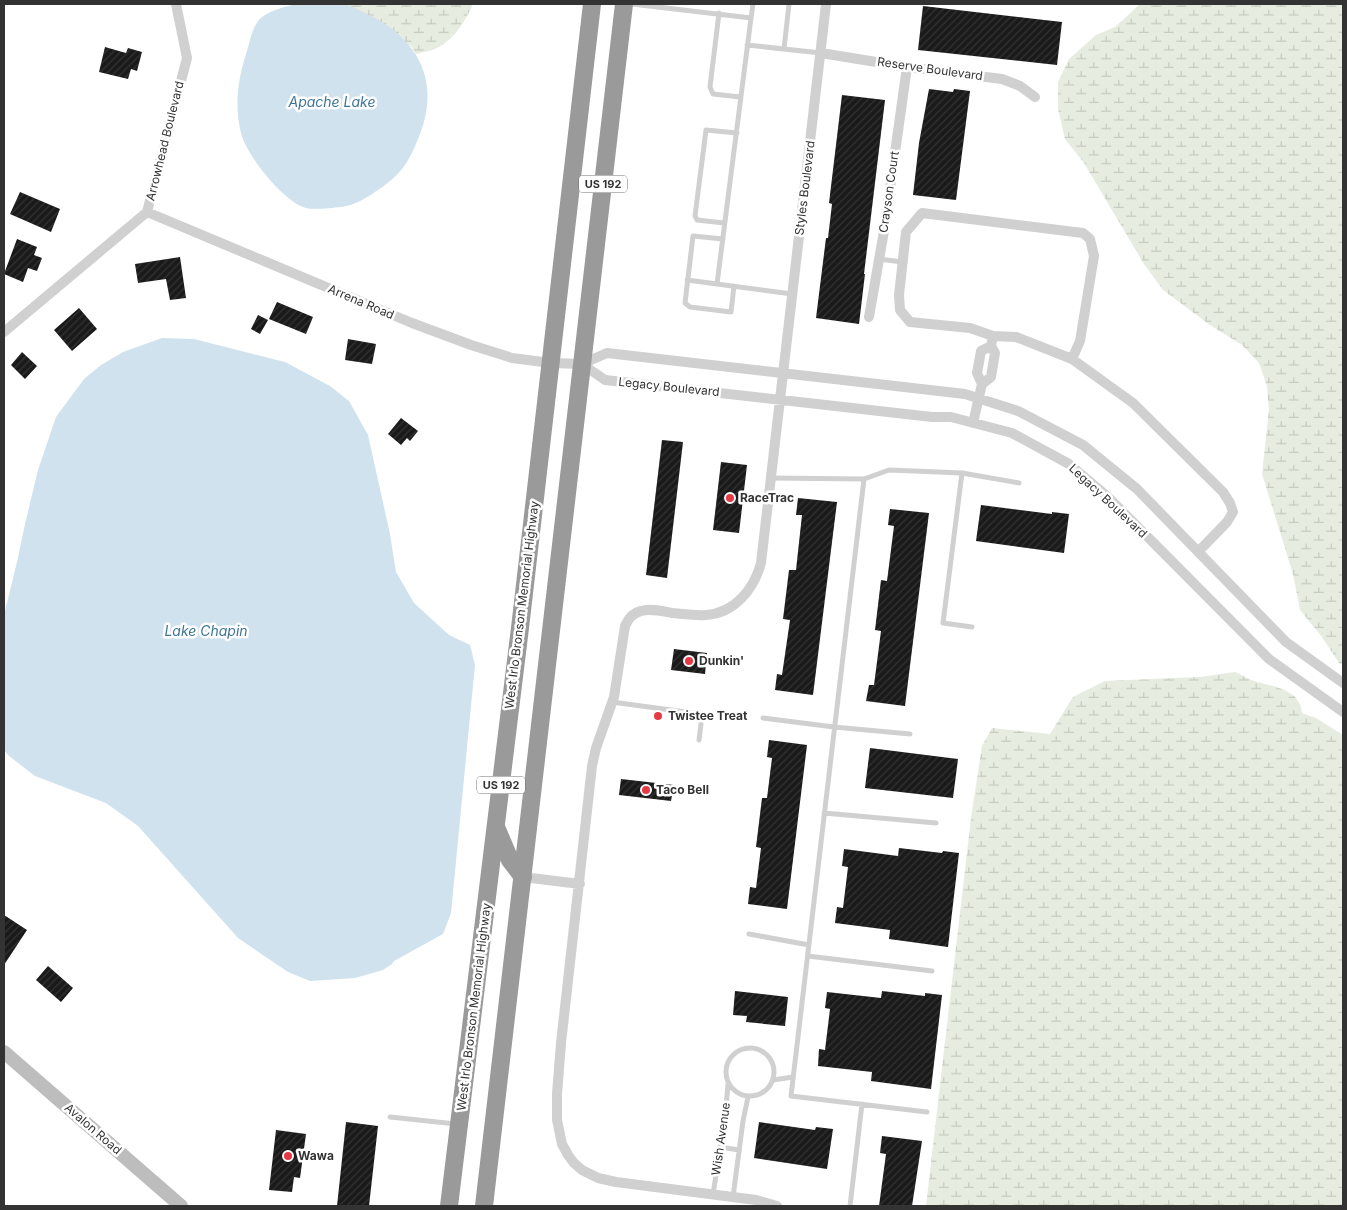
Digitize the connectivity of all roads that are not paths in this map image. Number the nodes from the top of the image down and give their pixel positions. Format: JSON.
{"nodes":[{"id":1,"x":176,"y":4,"type":"edge"},
{"id":2,"x":592,"y":4,"type":"edge"},
{"id":3,"x":624,"y":4,"type":"edge"},
{"id":4,"x":632,"y":4,"type":"edge"},
{"id":5,"x":752,"y":4,"type":"edge"},
{"id":6,"x":790,"y":4,"type":"edge"},
{"id":7,"x":826,"y":4,"type":"edge"},
{"id":8,"x":719,"y":13,"type":"junction"},
{"id":9,"x":750,"y":18,"type":"junction"},
{"id":10,"x":748,"y":45,"type":"junction"},
{"id":11,"x":784,"y":49,"type":"junction"},
{"id":12,"x":821,"y":54,"type":"junction"},
{"id":13,"x":907,"y":67,"type":"junction"},
{"id":14,"x":740,"y":97,"type":"junction"},
{"id":15,"x":1035,"y":97,"type":"dead end"},
{"id":16,"x":737,"y":133,"type":"junction"},
{"id":17,"x":147,"y":212,"type":"junction"},
{"id":18,"x":724,"y":223,"type":"junction"},
{"id":19,"x":723,"y":239,"type":"junction"},
{"id":20,"x":879,"y":259,"type":"junction"},
{"id":21,"x":902,"y":262,"type":"junction"},
{"id":22,"x":687,"y":280,"type":"junction"},
{"id":23,"x":717,"y":284,"type":"junction"},
{"id":24,"x":734,"y":286,"type":"junction"},
{"id":25,"x":793,"y":294,"type":"junction"},
{"id":26,"x":869,"y":317,"type":"dead end"},
{"id":27,"x":4,"y":332,"type":"edge"},
{"id":28,"x":992,"y":341,"type":"junction"},
{"id":29,"x":1072,"y":359,"type":"junction"},
{"id":30,"x":551,"y":363,"type":"junction"},
{"id":31,"x":582,"y":364,"type":"junction"},
{"id":32,"x":783,"y":373,"type":"junction"},
{"id":33,"x":781,"y":398,"type":"junction"},
{"id":34,"x":978,"y":398,"type":"junction"},
{"id":35,"x":973,"y":423,"type":"junction"},
{"id":36,"x":962,"y":473,"type":"junction"},
{"id":37,"x":771,"y":478,"type":"junction"},
{"id":38,"x":864,"y":479,"type":"junction"},
{"id":39,"x":1019,"y":483,"type":"dead end"},
{"id":40,"x":1198,"y":552,"type":"junction"},
{"id":41,"x":972,"y":627,"type":"dead end"},
{"id":42,"x":1343,"y":684,"type":"edge"},
{"id":43,"x":612,"y":702,"type":"junction"},
{"id":44,"x":1343,"y":712,"type":"edge"},
{"id":45,"x":762,"y":718,"type":"dead end"},
{"id":46,"x":834,"y":727,"type":"junction"},
{"id":47,"x":910,"y":734,"type":"dead end"},
{"id":48,"x":700,"y":740,"type":"dead end"},
{"id":49,"x":824,"y":813,"type":"junction"},
{"id":50,"x":936,"y":823,"type":"dead end"},
{"id":51,"x":496,"y":826,"type":"junction"},
{"id":52,"x":523,"y":878,"type":"junction"},
{"id":53,"x":580,"y":884,"type":"junction"},
{"id":54,"x":749,"y":934,"type":"dead end"},
{"id":55,"x":809,"y":945,"type":"junction"},
{"id":56,"x":808,"y":956,"type":"junction"},
{"id":57,"x":932,"y":971,"type":"dead end"},
{"id":58,"x":4,"y":1052,"type":"edge"},
{"id":59,"x":793,"y":1077,"type":"junction"},
{"id":60,"x":773,"y":1080,"type":"junction"},
{"id":61,"x":728,"y":1084,"type":"junction"},
{"id":62,"x":748,"y":1097,"type":"junction"},
{"id":63,"x":862,"y":1104,"type":"junction"},
{"id":64,"x":927,"y":1112,"type":"dead end"},
{"id":65,"x":390,"y":1117,"type":"dead end"},
{"id":66,"x":459,"y":1125,"type":"junction"},
{"id":67,"x":720,"y":1147,"type":"junction"},
{"id":68,"x":739,"y":1150,"type":"junction"},
{"id":69,"x":713,"y":1194,"type":"junction"},
{"id":70,"x":733,"y":1197,"type":"junction"},
{"id":71,"x":181,"y":1206,"type":"edge"},
{"id":72,"x":449,"y":1206,"type":"edge"},
{"id":73,"x":484,"y":1206,"type":"edge"},
{"id":74,"x":777,"y":1206,"type":"edge"},
{"id":75,"x":850,"y":1206,"type":"edge"}],
"edges":[{"from":1,"to":17,"type":"street","name":"Arrowhead Boulevard"},
{"from":2,"to":30,"type":"highway","name":"West Irlo Bronson Memorial Highway","number":"US 192"},
{"from":3,"to":31,"type":"highway","number":"US 192"},
{"from":4,"to":8,"type":"lane"},
{"from":5,"to":9,"type":"lane"},
{"from":6,"to":11,"type":"lane"},
{"from":7,"to":12,"type":"street","name":"Styles Boulevard"},
{"from":8,"to":9,"type":"lane"},
{"from":8,"to":14,"type":"lane"},
{"from":9,"to":10,"type":"lane"},
{"from":10,"to":11,"type":"lane"},
{"from":10,"to":14,"type":"lane"},
{"from":11,"to":12,"type":"lane"},
{"from":12,"to":13,"type":"street","name":"Reserve Boulevard"},
{"from":12,"to":25,"type":"street","name":"Styles Boulevard"},
{"from":13,"to":15,"type":"street","name":"Reserve Boulevard"},
{"from":13,"to":20,"type":"street","name":"Crayson Court"},
{"from":14,"to":16,"type":"lane"},
{"from":16,"to":18,"type":"lane"},
{"from":16,"to":18,"type":"lane"},
{"from":17,"to":27,"type":"street","name":"Arrowhead Boulevard"},
{"from":17,"to":30,"type":"street","name":"Arrena Road"},
{"from":18,"to":19,"type":"lane"},
{"from":19,"to":22,"type":"lane"},
{"from":19,"to":23,"type":"lane"},
{"from":20,"to":21,"type":"lane"},
{"from":20,"to":26,"type":"street","name":"Crayson Court"},
{"from":21,"to":28,"type":"street"},
{"from":21,"to":29,"type":"street"},
{"from":22,"to":23,"type":"lane"},
{"from":22,"to":24,"type":"lane"},
{"from":23,"to":24,"type":"lane"},
{"from":24,"to":25,"type":"lane"},
{"from":25,"to":32,"type":"street","name":"Styles Boulevard"},
{"from":28,"to":29,"type":"street"},
{"from":28,"to":34,"type":"street"},
{"from":29,"to":40,"type":"street"},
{"from":30,"to":31,"type":"street","name":"Arrena Road"},
{"from":30,"to":51,"type":"highway","name":"West Irlo Bronson Memorial Highway","number":"US 192"},
{"from":31,"to":32,"type":"street","name":"Legacy Boulevard"},
{"from":31,"to":33,"type":"street","name":"Legacy Boulevard"},
{"from":31,"to":52,"type":"highway","number":"US 192"},
{"from":32,"to":33,"type":"street","name":"Styles Boulevard"},
{"from":32,"to":34,"type":"street","name":"Legacy Boulevard"},
{"from":33,"to":35,"type":"street","name":"Legacy Boulevard"},
{"from":33,"to":37,"type":"street","name":"Styles Boulevard"},
{"from":34,"to":35,"type":"street"},
{"from":34,"to":40,"type":"street","name":"Legacy Boulevard"},
{"from":35,"to":44,"type":"street","name":"Legacy Boulevard"},
{"from":36,"to":38,"type":"lane"},
{"from":36,"to":39,"type":"lane"},
{"from":36,"to":41,"type":"lane"},
{"from":37,"to":38,"type":"lane"},
{"from":37,"to":43,"type":"street","name":"Styles Boulevard"},
{"from":38,"to":46,"type":"lane"},
{"from":40,"to":42,"type":"street","name":"Legacy Boulevard"},
{"from":43,"to":48,"type":"lane"},
{"from":43,"to":53,"type":"street","name":"Styles Boulevard"},
{"from":45,"to":46,"type":"lane"},
{"from":46,"to":47,"type":"lane"},
{"from":46,"to":49,"type":"lane"},
{"from":49,"to":50,"type":"lane"},
{"from":49,"to":55,"type":"lane"},
{"from":51,"to":52,"type":"highway"},
{"from":51,"to":66,"type":"highway","name":"West Irlo Bronson Memorial Highway","number":"US 192"},
{"from":52,"to":53,"type":"street"},
{"from":52,"to":73,"type":"highway","number":"US 192"},
{"from":53,"to":69,"type":"street","name":"Styles Boulevard"},
{"from":54,"to":55,"type":"lane"},
{"from":55,"to":56,"type":"lane"},
{"from":56,"to":57,"type":"lane"},
{"from":56,"to":59,"type":"lane"},
{"from":58,"to":71,"type":"main road","name":"Avalon Road"},
{"from":59,"to":60,"type":"lane"},
{"from":59,"to":63,"type":"lane"},
{"from":60,"to":61,"type":"lane","name":"Wish Avenue"},
{"from":60,"to":62,"type":"lane","name":"Wish Avenue"},
{"from":61,"to":62,"type":"lane","name":"Wish Avenue"},
{"from":61,"to":67,"type":"lane","name":"Wish Avenue"},
{"from":62,"to":68,"type":"lane","name":"Wish Avenue"},
{"from":63,"to":64,"type":"lane"},
{"from":63,"to":75,"type":"lane"},
{"from":65,"to":66,"type":"lane"},
{"from":66,"to":72,"type":"highway","name":"West Irlo Bronson Memorial Highway","number":"US 192"},
{"from":67,"to":68,"type":"lane"},
{"from":67,"to":69,"type":"lane","name":"Wish Avenue"},
{"from":68,"to":70,"type":"lane","name":"Wish Avenue"},
{"from":69,"to":70,"type":"street","name":"Styles Boulevard"},
{"from":70,"to":74,"type":"street","name":"Styles Boulevard"}]}
